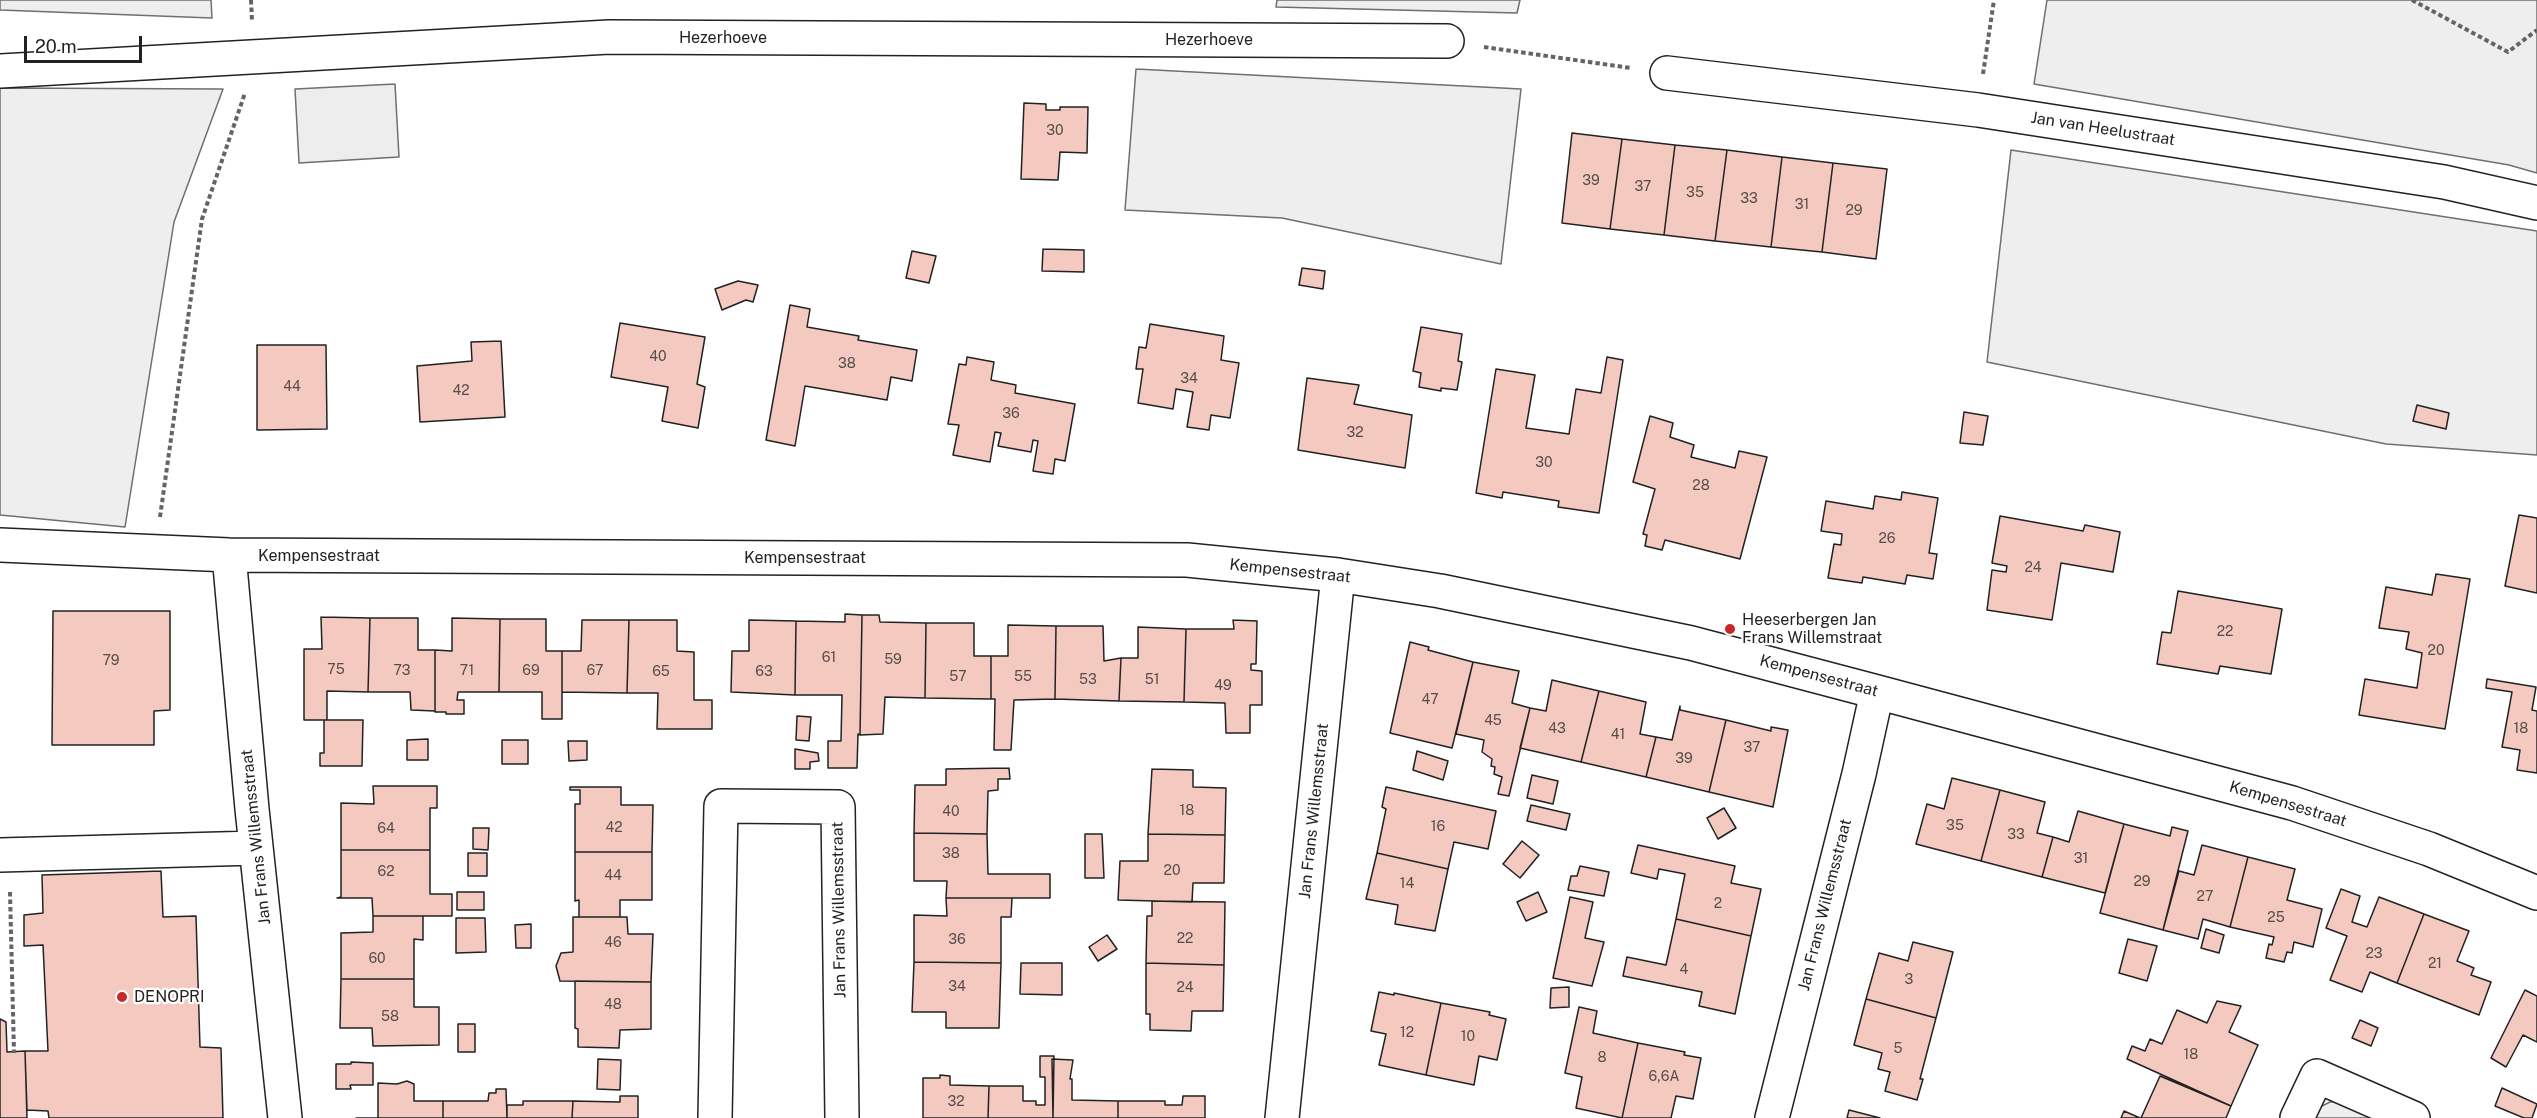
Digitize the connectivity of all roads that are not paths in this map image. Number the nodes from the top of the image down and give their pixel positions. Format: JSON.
{"nodes":[{"id":1,"x":1448,"y":41,"type":"road end"},
{"id":2,"x":0,"y":71,"type":"edge"},
{"id":3,"x":1667,"y":73,"type":"road end"},
{"id":4,"x":2537,"y":203,"type":"edge"},
{"id":5,"x":0,"y":545,"type":"edge"},
{"id":6,"x":230,"y":555,"type":"junction"},
{"id":7,"x":1338,"y":575,"type":"junction"},
{"id":8,"x":1877,"y":692,"type":"junction"},
{"id":9,"x":256,"y":848,"type":"junction"},
{"id":10,"x":4,"y":855,"type":"edge"},
{"id":11,"x":2537,"y":893,"type":"edge"},
{"id":12,"x":285,"y":1118,"type":"edge"},
{"id":13,"x":715,"y":1118,"type":"edge"},
{"id":14,"x":842,"y":1118,"type":"edge"},
{"id":15,"x":1282,"y":1118,"type":"edge"},
{"id":16,"x":1772,"y":1118,"type":"edge"},
{"id":17,"x":2297,"y":1118,"type":"edge"},
{"id":18,"x":2413,"y":1118,"type":"edge"}],
"edges":[{"from":1,"to":2,"type":"street","name":"Hezerhoeve"},
{"from":3,"to":4,"type":"street","name":"Jan van Heelustraat"},
{"from":5,"to":6,"type":"street","name":"Kempensestraat"},
{"from":6,"to":7,"type":"street","name":"Kempensestraat"},
{"from":6,"to":9,"type":"street","name":"Jan Frans Willemsstraat"},
{"from":7,"to":8,"type":"street","name":"Kempensestraat"},
{"from":7,"to":15,"type":"street","name":"Jan Frans Willemsstraat"},
{"from":8,"to":11,"type":"street","name":"Kempensestraat"},
{"from":8,"to":16,"type":"street","name":"Jan Frans Willemsstraat"},
{"from":9,"to":10,"type":"street"},
{"from":9,"to":12,"type":"street","name":"Jan Frans Willemsstraat"},
{"from":13,"to":14,"type":"street","name":"Jan Frans Willemsstraat"},
{"from":17,"to":18,"type":"street"}]}
